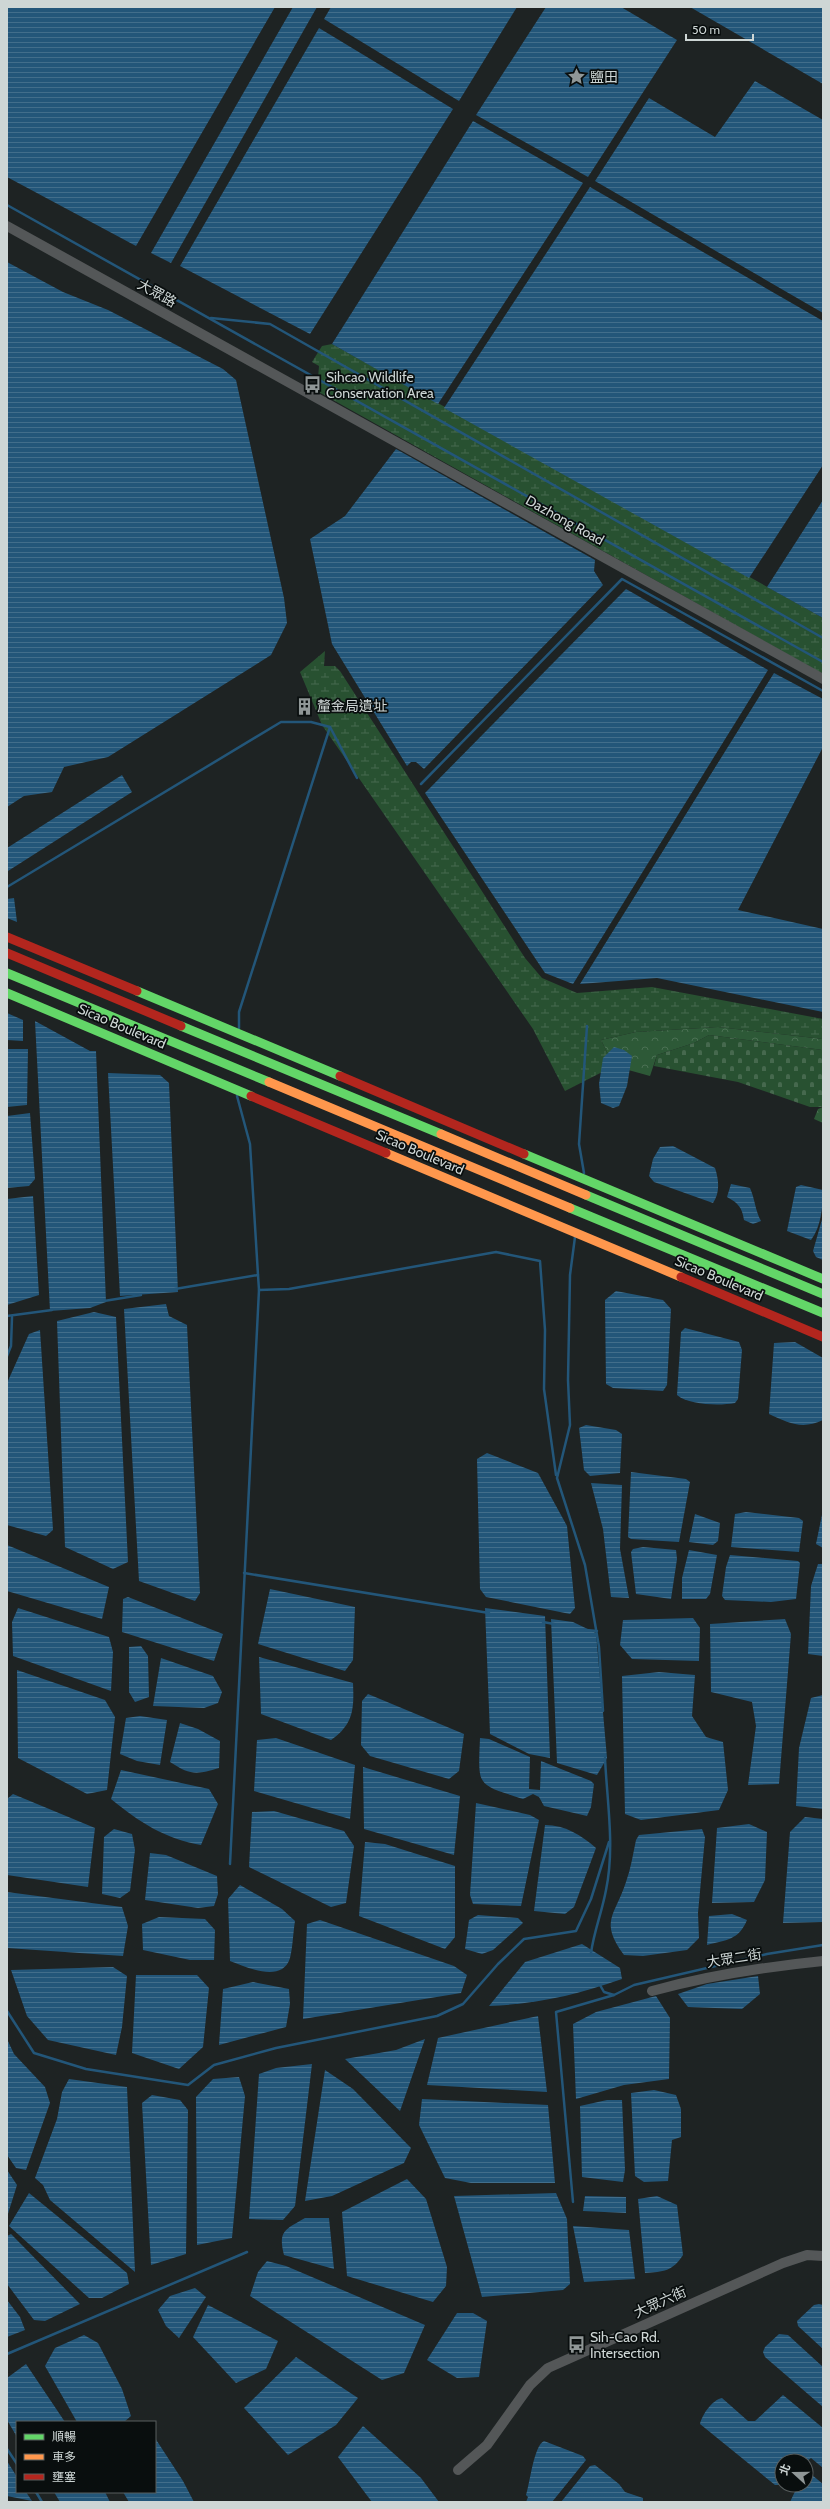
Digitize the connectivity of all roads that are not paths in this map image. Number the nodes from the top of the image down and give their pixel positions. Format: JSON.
{"nodes":[{"id":1,"x":7,"y":226,"type":"edge"},
{"id":2,"x":823,"y":679,"type":"edge"},
{"id":3,"x":7,"y":937,"type":"edge"},
{"id":4,"x":7,"y":953,"type":"edge"},
{"id":5,"x":7,"y":973,"type":"edge"},
{"id":6,"x":7,"y":993,"type":"edge"},
{"id":7,"x":823,"y":1280,"type":"edge"},
{"id":8,"x":823,"y":1294,"type":"edge"},
{"id":9,"x":823,"y":1313,"type":"edge"},
{"id":10,"x":823,"y":1337,"type":"edge"},
{"id":11,"x":823,"y":1961,"type":"edge"},
{"id":12,"x":652,"y":1991,"type":"dead end"},
{"id":13,"x":823,"y":2256,"type":"edge"},
{"id":14,"x":458,"y":2470,"type":"dead end"}],
"edges":[{"from":1,"to":2,"type":"street","name":"大眾路"},
{"from":3,"to":7,"type":"street"},
{"from":4,"to":8,"type":"street","name":"Sicao Boulevard"},
{"from":5,"to":9,"type":"street","name":"Sicao Boulevard"},
{"from":6,"to":10,"type":"street","name":"Sicao Boulevard"},
{"from":11,"to":12,"type":"street","name":"大眾二街"},
{"from":13,"to":14,"type":"street","name":"大眾六街"}]}
